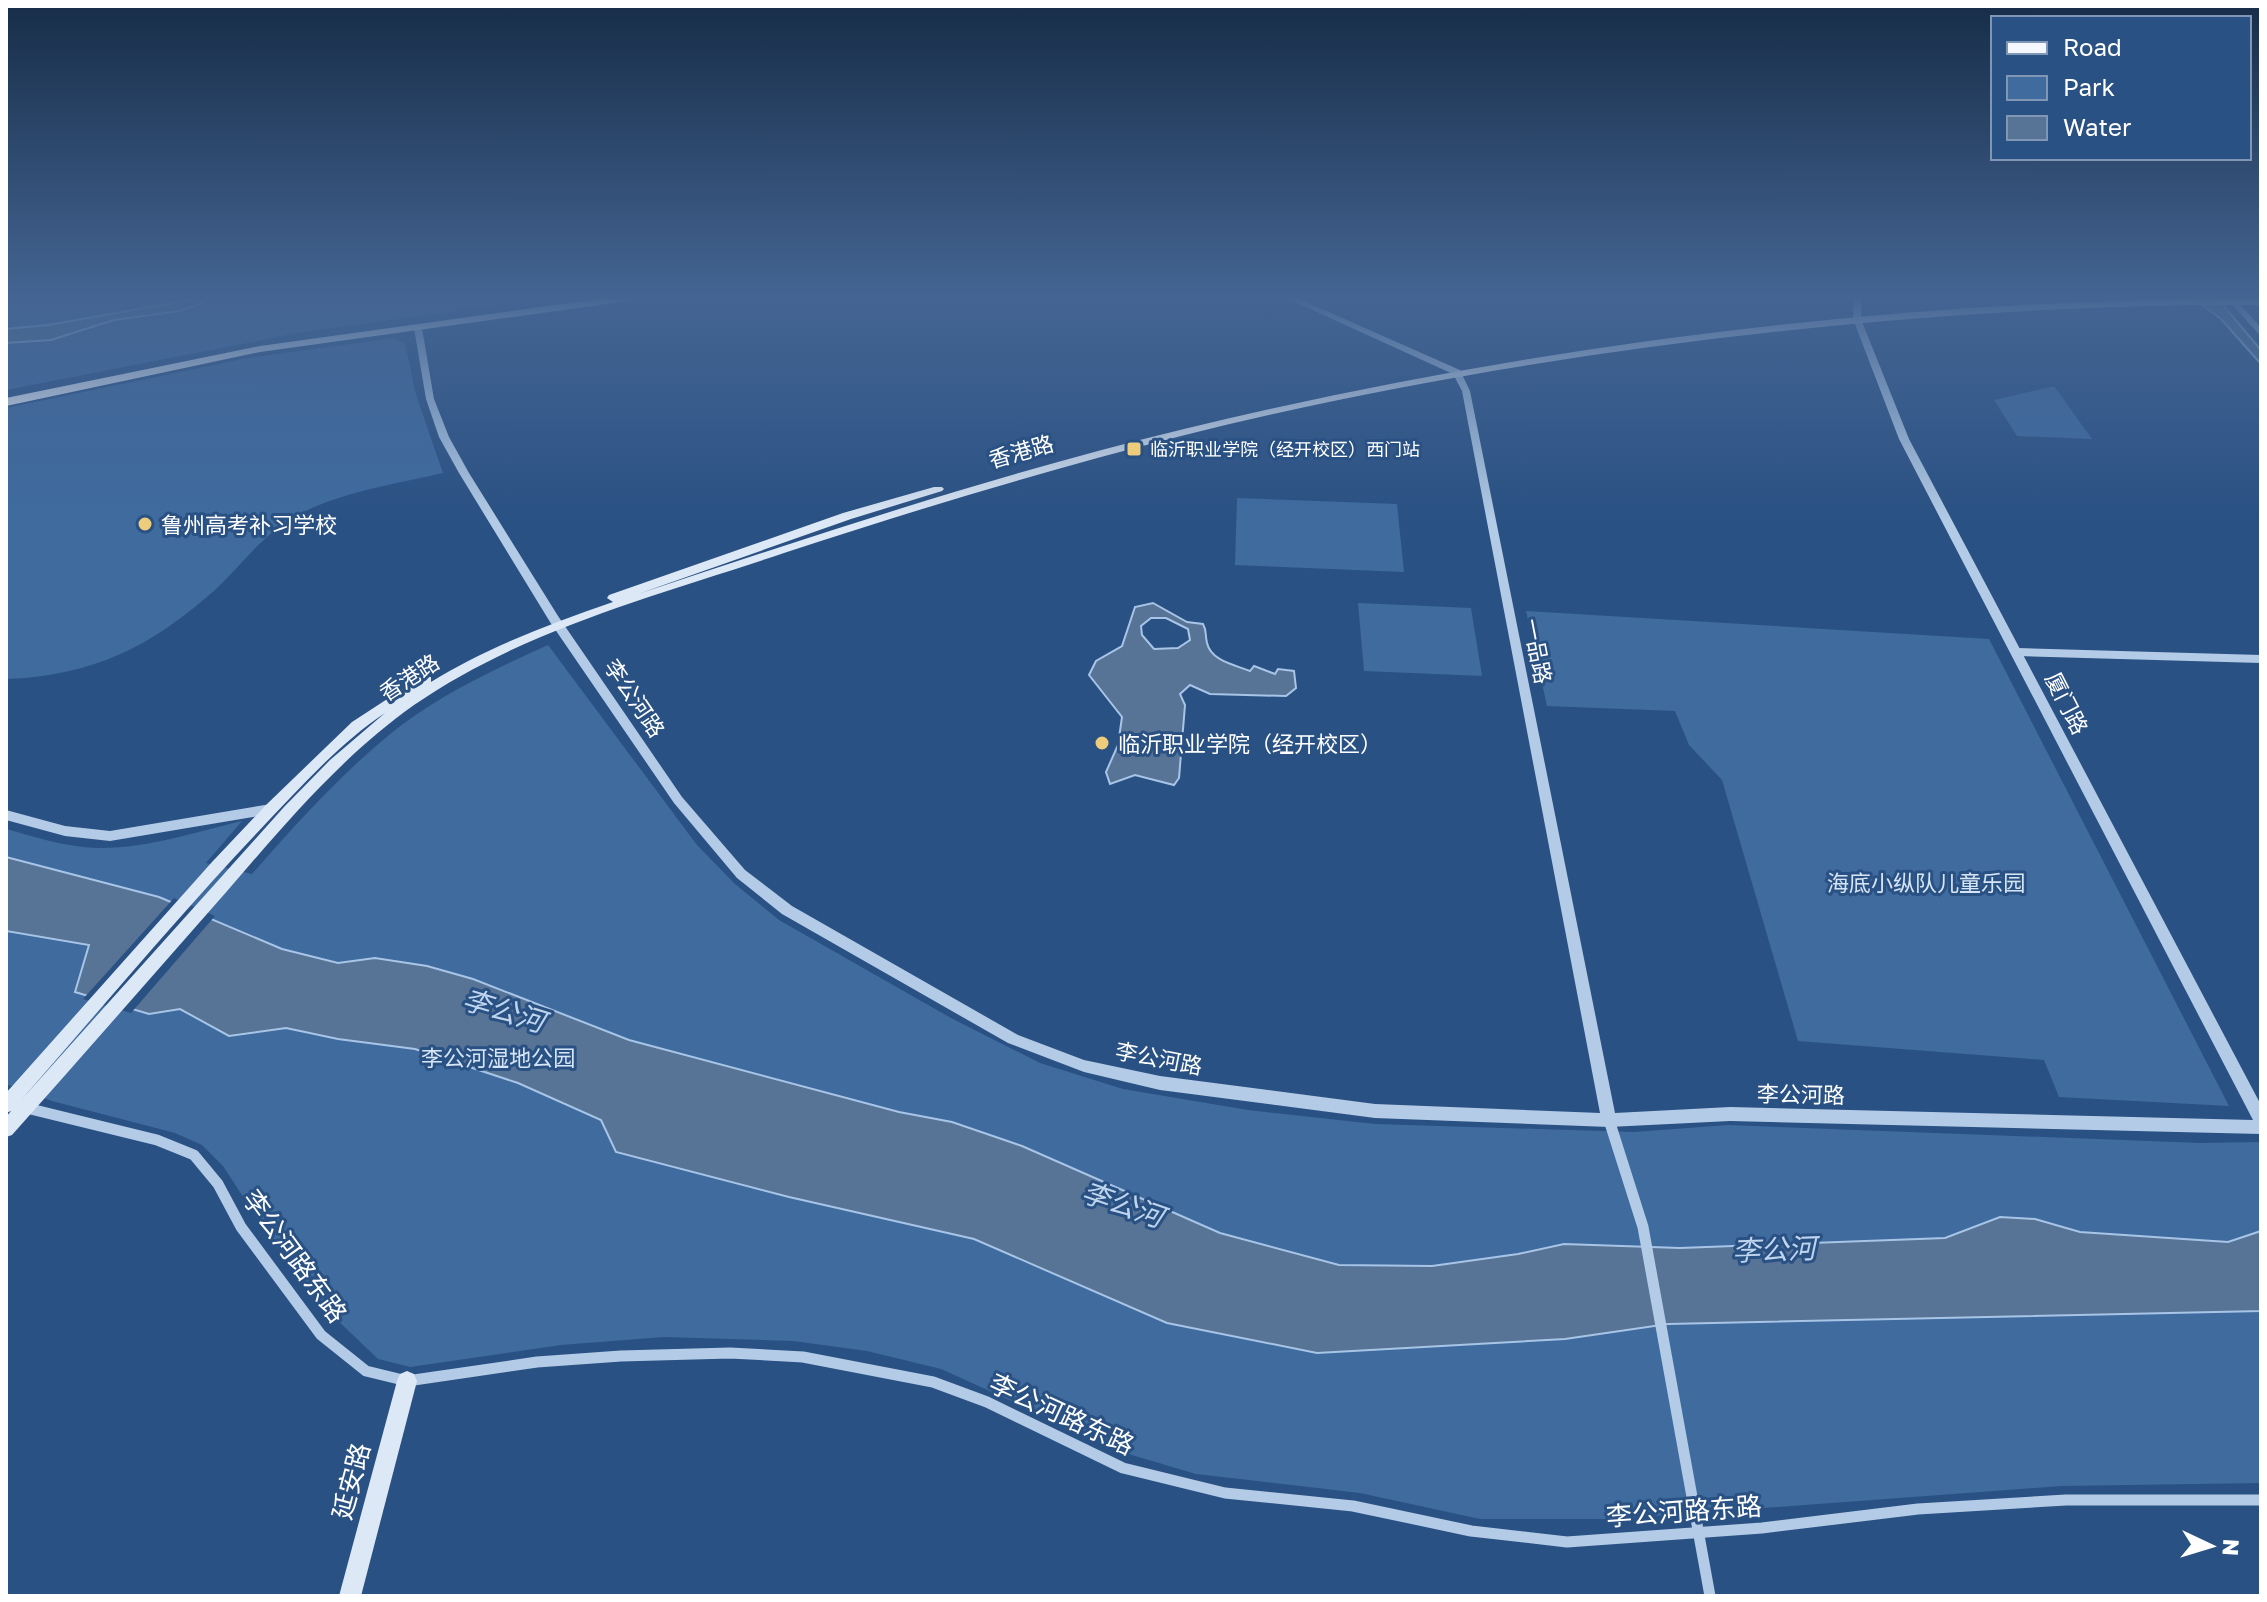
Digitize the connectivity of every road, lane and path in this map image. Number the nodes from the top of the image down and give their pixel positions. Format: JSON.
{"nodes":[{"id":1,"x":121,"y":373,"type":"edge"},
{"id":2,"x":146,"y":373,"type":"edge"},
{"id":3,"x":426,"y":373,"type":"edge"},
{"id":4,"x":1436,"y":373,"type":"edge"},
{"id":5,"x":1454,"y":373,"type":"edge"},
{"id":6,"x":1878,"y":373,"type":"edge"},
{"id":7,"x":6,"y":396,"type":"edge"},
{"id":8,"x":6,"y":402,"type":"edge"},
{"id":9,"x":557,"y":623,"type":"junction"},
{"id":10,"x":2018,"y":652,"type":"junction"},
{"id":11,"x":2261,"y":659,"type":"edge"},
{"id":12,"x":271,"y":809,"type":"junction"},
{"id":13,"x":6,"y":815,"type":"edge"},
{"id":14,"x":72,"y":1042,"type":"junction"},
{"id":15,"x":11,"y":1105,"type":"edge"},
{"id":16,"x":1609,"y":1120,"type":"junction"},
{"id":17,"x":2261,"y":1120,"type":"edge"},
{"id":18,"x":2261,"y":1127,"type":"edge"},
{"id":19,"x":6,"y":1129,"type":"edge"},
{"id":20,"x":407,"y":1381,"type":"junction"},
{"id":21,"x":2261,"y":1500,"type":"edge"},
{"id":22,"x":1698,"y":1533,"type":"junction"},
{"id":23,"x":350,"y":1596,"type":"edge"},
{"id":24,"x":1710,"y":1596,"type":"edge"}],
"edges":[{"from":1,"to":7,"type":"main road"},
{"from":2,"to":8,"type":"main road"},
{"from":3,"to":9,"type":"street","name":"李公河路"},
{"from":4,"to":9,"type":"main road","name":"香港路"},
{"from":5,"to":16,"type":"street","name":"一品路"},
{"from":6,"to":10,"type":"street","name":"厦门路"},
{"from":9,"to":12,"type":"main road","name":"香港路"},
{"from":9,"to":14,"type":"main road","name":"香港路"},
{"from":9,"to":16,"type":"street","name":"李公河路"},
{"from":10,"to":11,"type":"street"},
{"from":10,"to":17,"type":"street","name":"厦门路"},
{"from":12,"to":13,"type":"street"},
{"from":12,"to":14,"type":"main road","name":"香港路"},
{"from":14,"to":15,"type":"main road","name":"香港路"},
{"from":15,"to":19,"type":"main road","name":"香港路"},
{"from":15,"to":20,"type":"street","name":"李公河路东路"},
{"from":16,"to":18,"type":"street","name":"李公河路"},
{"from":16,"to":22,"type":"street"},
{"from":20,"to":22,"type":"street","name":"李公河路东路"},
{"from":20,"to":23,"type":"main road","name":"延安路"},
{"from":21,"to":22,"type":"street","name":"李公河路东路"},
{"from":22,"to":24,"type":"street"}]}
